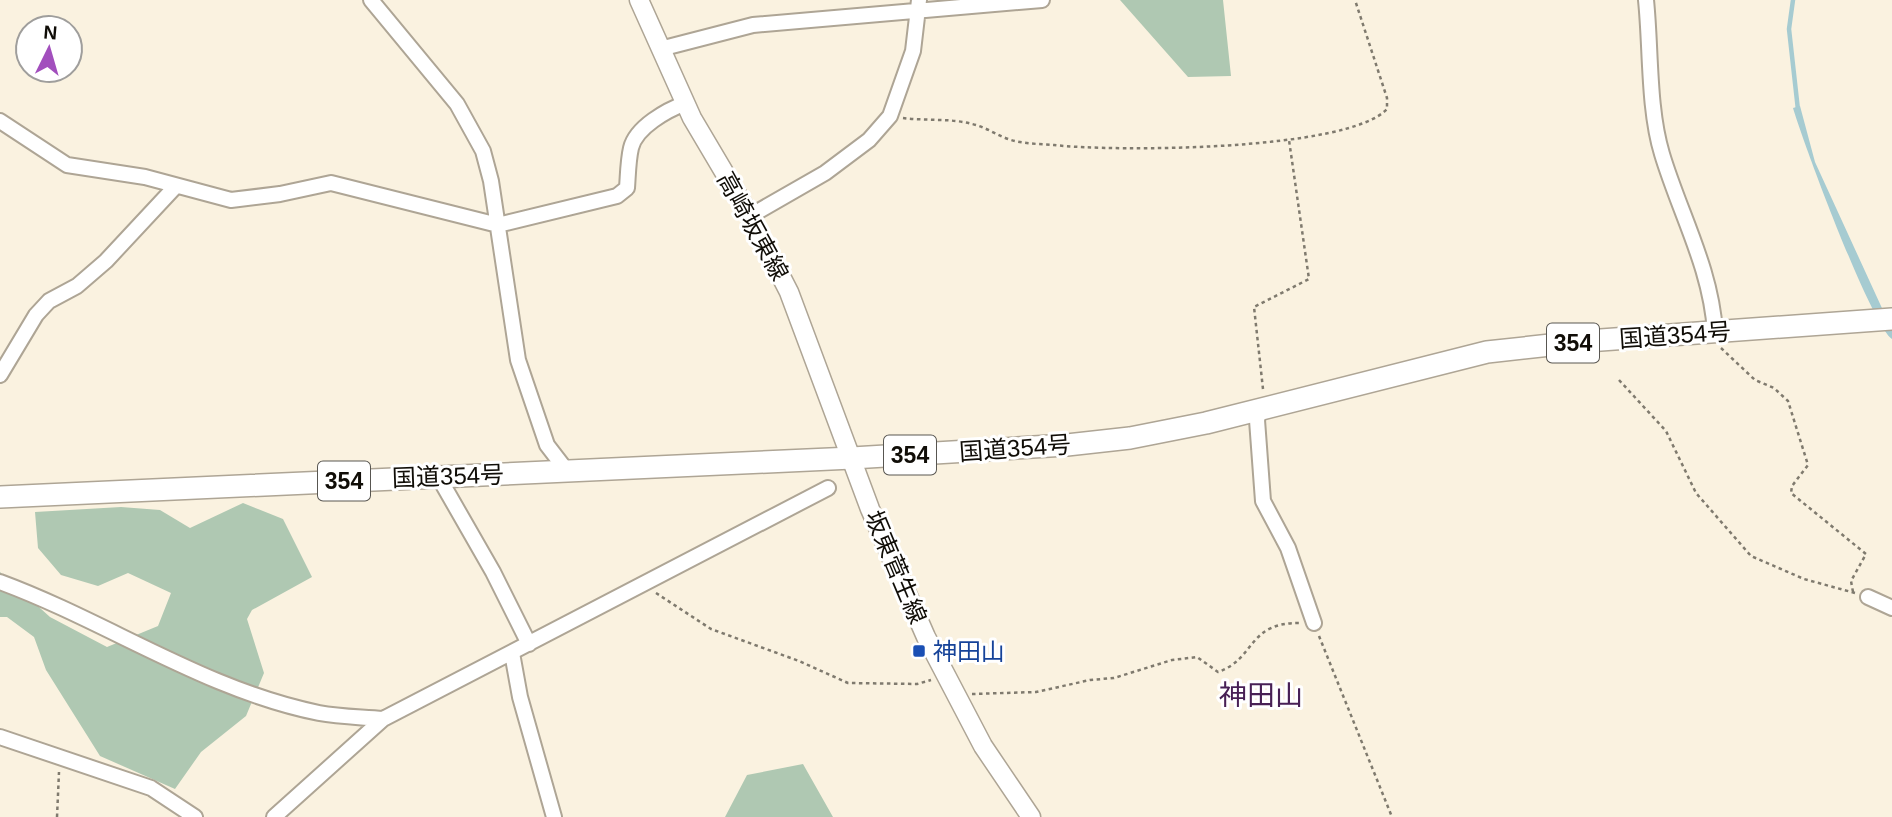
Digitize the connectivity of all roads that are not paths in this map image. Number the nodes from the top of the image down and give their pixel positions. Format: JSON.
{"nodes":[{"id":1,"x":371,"y":0,"type":"edge"},
{"id":2,"x":639,"y":0,"type":"edge"},
{"id":3,"x":1042,"y":0,"type":"edge"},
{"id":4,"x":1646,"y":0,"type":"edge"},
{"id":5,"x":919,"y":6,"type":"edge"},
{"id":6,"x":660,"y":48,"type":"junction"},
{"id":7,"x":686,"y":103,"type":"junction"},
{"id":8,"x":0,"y":121,"type":"edge"},
{"id":9,"x":175,"y":187,"type":"junction"},
{"id":10,"x":750,"y":216,"type":"junction"},
{"id":11,"x":498,"y":225,"type":"junction"},
{"id":12,"x":1892,"y":319,"type":"edge"},
{"id":13,"x":1715,"y":332,"type":"junction"},
{"id":14,"x":0,"y":375,"type":"edge"},
{"id":15,"x":1260,"y":408,"type":"junction"},
{"id":16,"x":852,"y":458,"type":"junction"},
{"id":17,"x":567,"y":471,"type":"junction"},
{"id":18,"x":438,"y":477,"type":"junction"},
{"id":19,"x":828,"y":488,"type":"dead end"},
{"id":20,"x":0,"y":496,"type":"edge"},
{"id":21,"x":0,"y":582,"type":"edge"},
{"id":22,"x":1868,"y":597,"type":"road end"},
{"id":23,"x":1892,"y":608,"type":"edge"},
{"id":24,"x":1314,"y":623,"type":"road end"},
{"id":25,"x":529,"y":644,"type":"junction"},
{"id":26,"x":512,"y":653,"type":"junction"},
{"id":27,"x":383,"y":719,"type":"junction"},
{"id":28,"x":0,"y":737,"type":"edge"},
{"id":29,"x":195,"y":817,"type":"edge"},
{"id":30,"x":274,"y":817,"type":"edge"},
{"id":31,"x":554,"y":817,"type":"edge"},
{"id":32,"x":1031,"y":817,"type":"edge"}],
"edges":[{"from":1,"to":11,"type":"street"},
{"from":2,"to":6,"type":"main road","name":"高崎坂東線"},
{"from":3,"to":5,"type":"street"},
{"from":4,"to":13,"type":"street"},
{"from":5,"to":6,"type":"street"},
{"from":5,"to":10,"type":"street"},
{"from":6,"to":7,"type":"main road","name":"高崎坂東線"},
{"from":7,"to":10,"type":"main road","name":"高崎坂東線"},
{"from":7,"to":11,"type":"street"},
{"from":8,"to":9,"type":"street"},
{"from":9,"to":11,"type":"street"},
{"from":9,"to":14,"type":"street"},
{"from":10,"to":16,"type":"main road","name":"高崎坂東線"},
{"from":11,"to":17,"type":"street"},
{"from":12,"to":13,"type":"highway","name":"国道354号","number":"354"},
{"from":13,"to":15,"type":"highway","name":"国道354号","number":"354"},
{"from":15,"to":16,"type":"highway","name":"国道354号","number":"354"},
{"from":15,"to":24,"type":"street"},
{"from":16,"to":17,"type":"highway","name":"国道354号","number":"354"},
{"from":16,"to":32,"type":"main road","name":"坂東菅生線"},
{"from":17,"to":18,"type":"highway","name":"国道354号","number":"354"},
{"from":18,"to":20,"type":"highway","name":"国道354号","number":"354"},
{"from":18,"to":25,"type":"street"},
{"from":19,"to":25,"type":"street"},
{"from":21,"to":27,"type":"street"},
{"from":22,"to":23,"type":"street"},
{"from":25,"to":26,"type":"street"},
{"from":26,"to":27,"type":"street"},
{"from":26,"to":31,"type":"street"},
{"from":27,"to":30,"type":"street"},
{"from":28,"to":29,"type":"street"}]}
